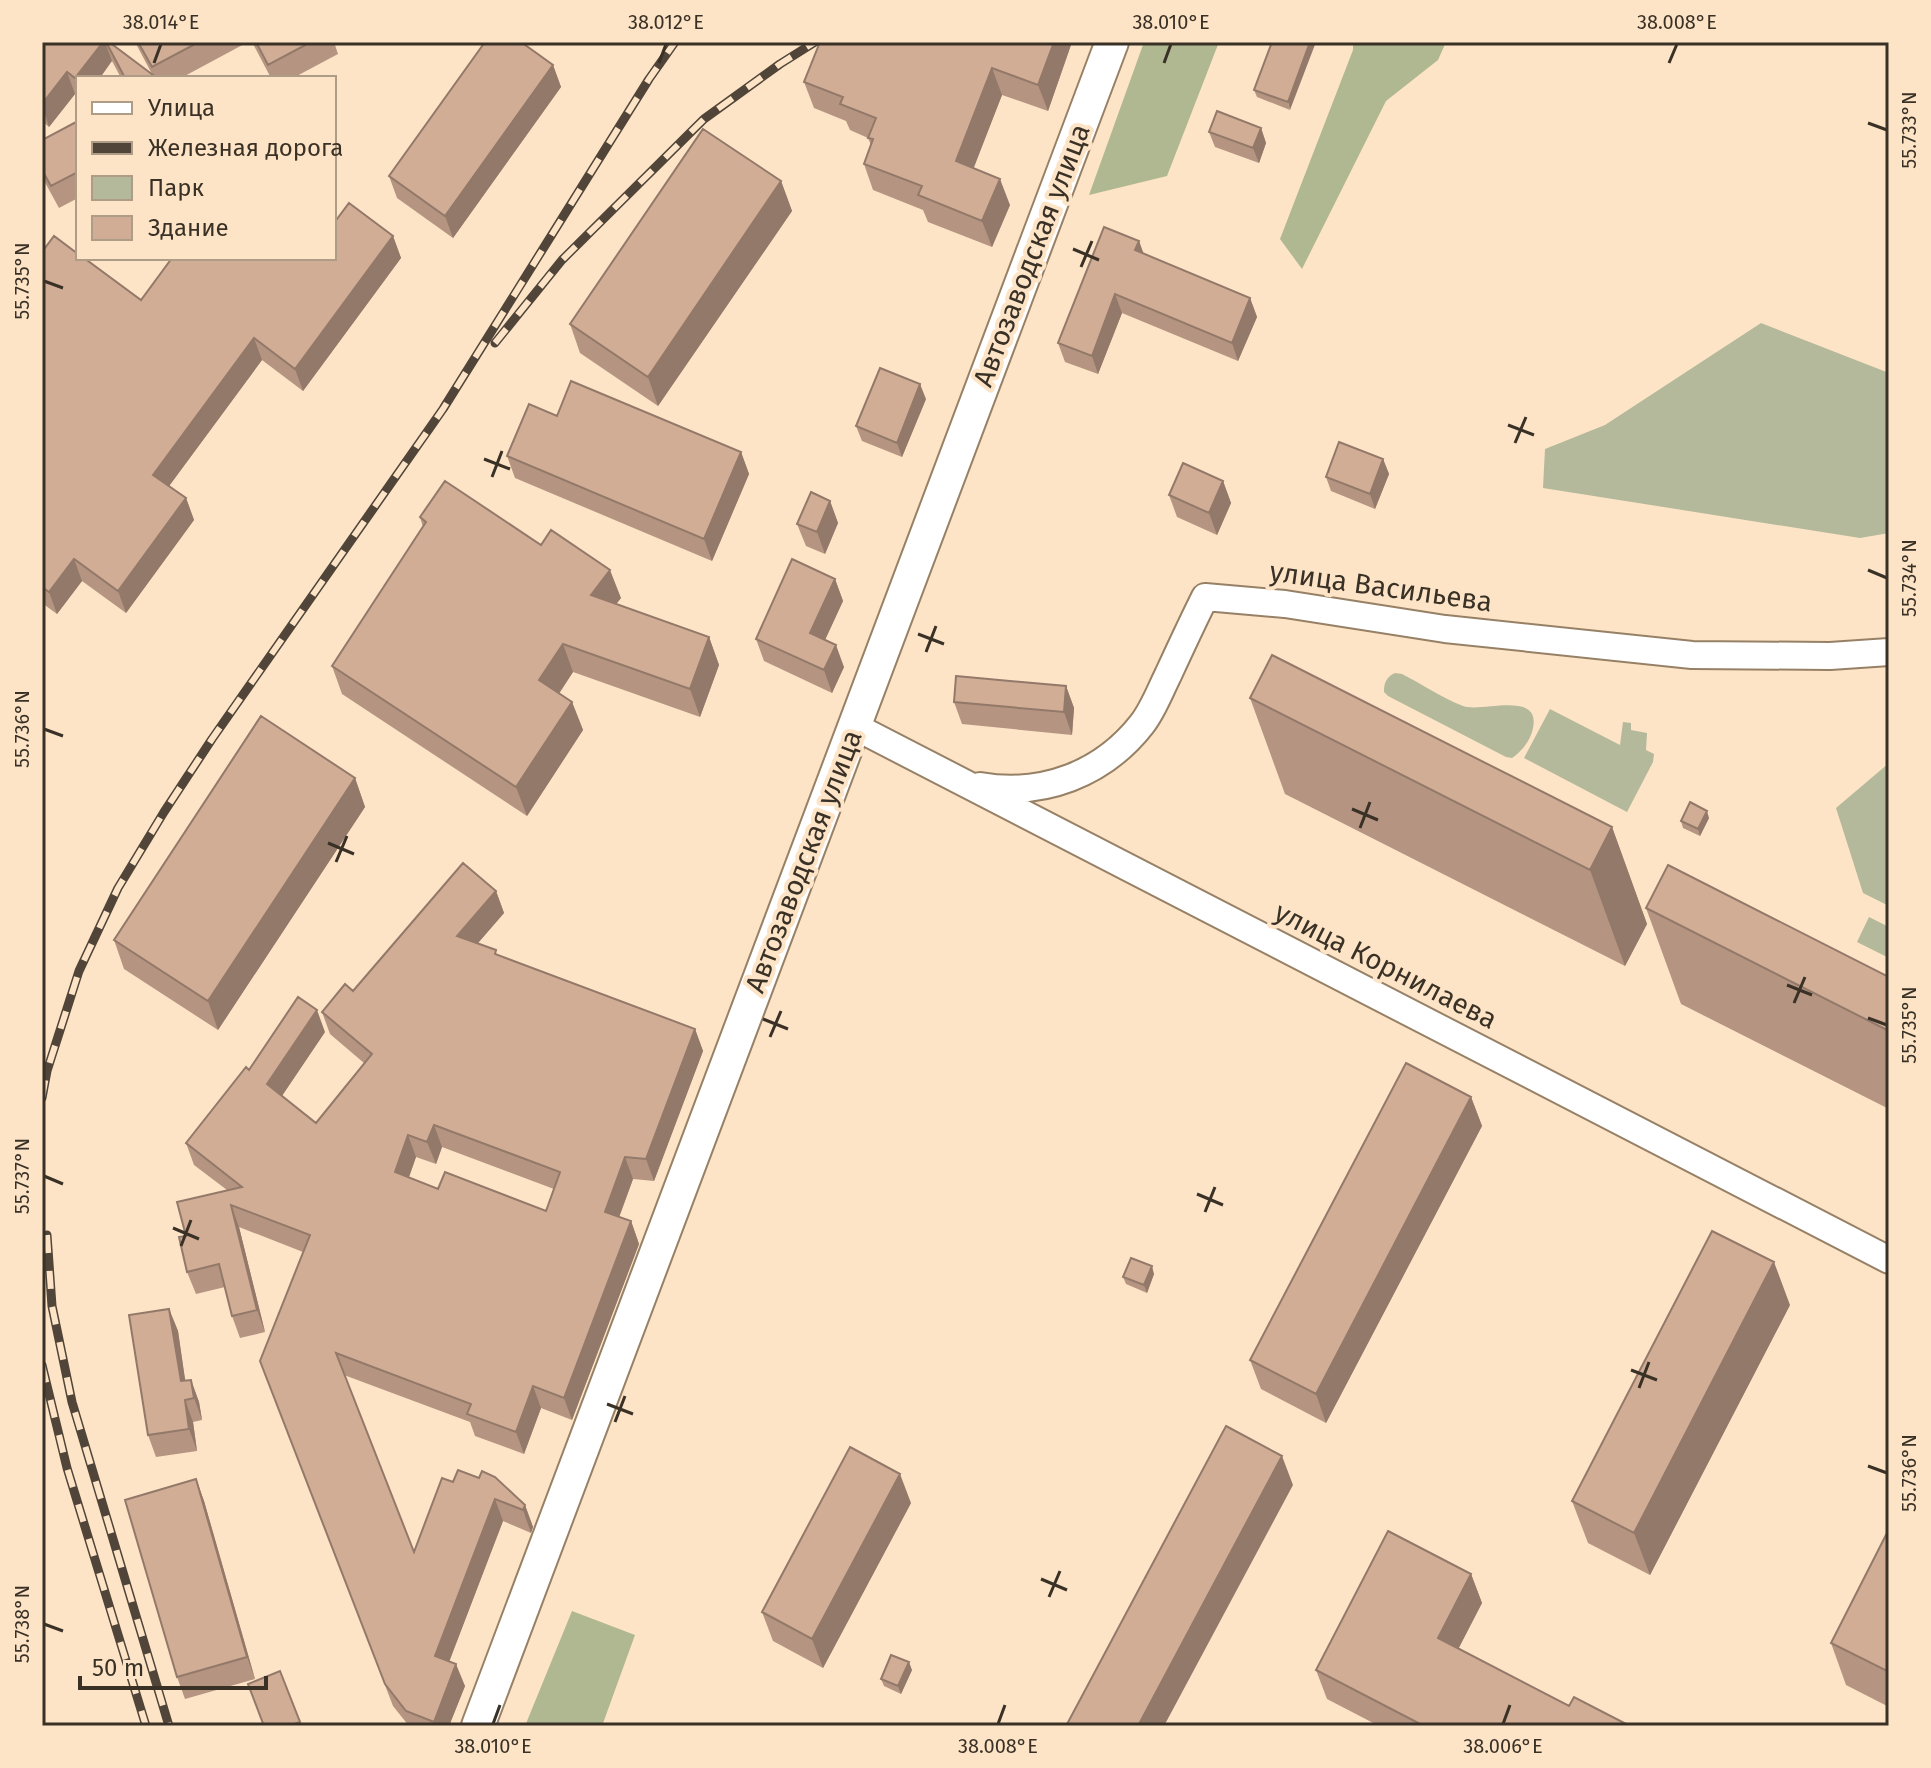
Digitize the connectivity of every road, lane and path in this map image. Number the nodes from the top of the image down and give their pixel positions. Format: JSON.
{"nodes":[{"id":1,"x":1112,"y":42,"type":"edge"},
{"id":2,"x":1889,"y":652,"type":"edge"},
{"id":3,"x":854,"y":726,"type":"junction"},
{"id":4,"x":965,"y":783,"type":"junction"},
{"id":5,"x":1889,"y":1260,"type":"edge"},
{"id":6,"x":478,"y":1726,"type":"edge"}],
"edges":[{"from":1,"to":3,"type":"street","name":"Автозаводская улица"},
{"from":2,"to":4,"type":"street","name":"улица Васильева"},
{"from":3,"to":4,"type":"street","name":"улица Корнилаева"},
{"from":3,"to":6,"type":"street","name":"Автозаводская улица"},
{"from":4,"to":5,"type":"street","name":"улица Корнилаева"}]}
